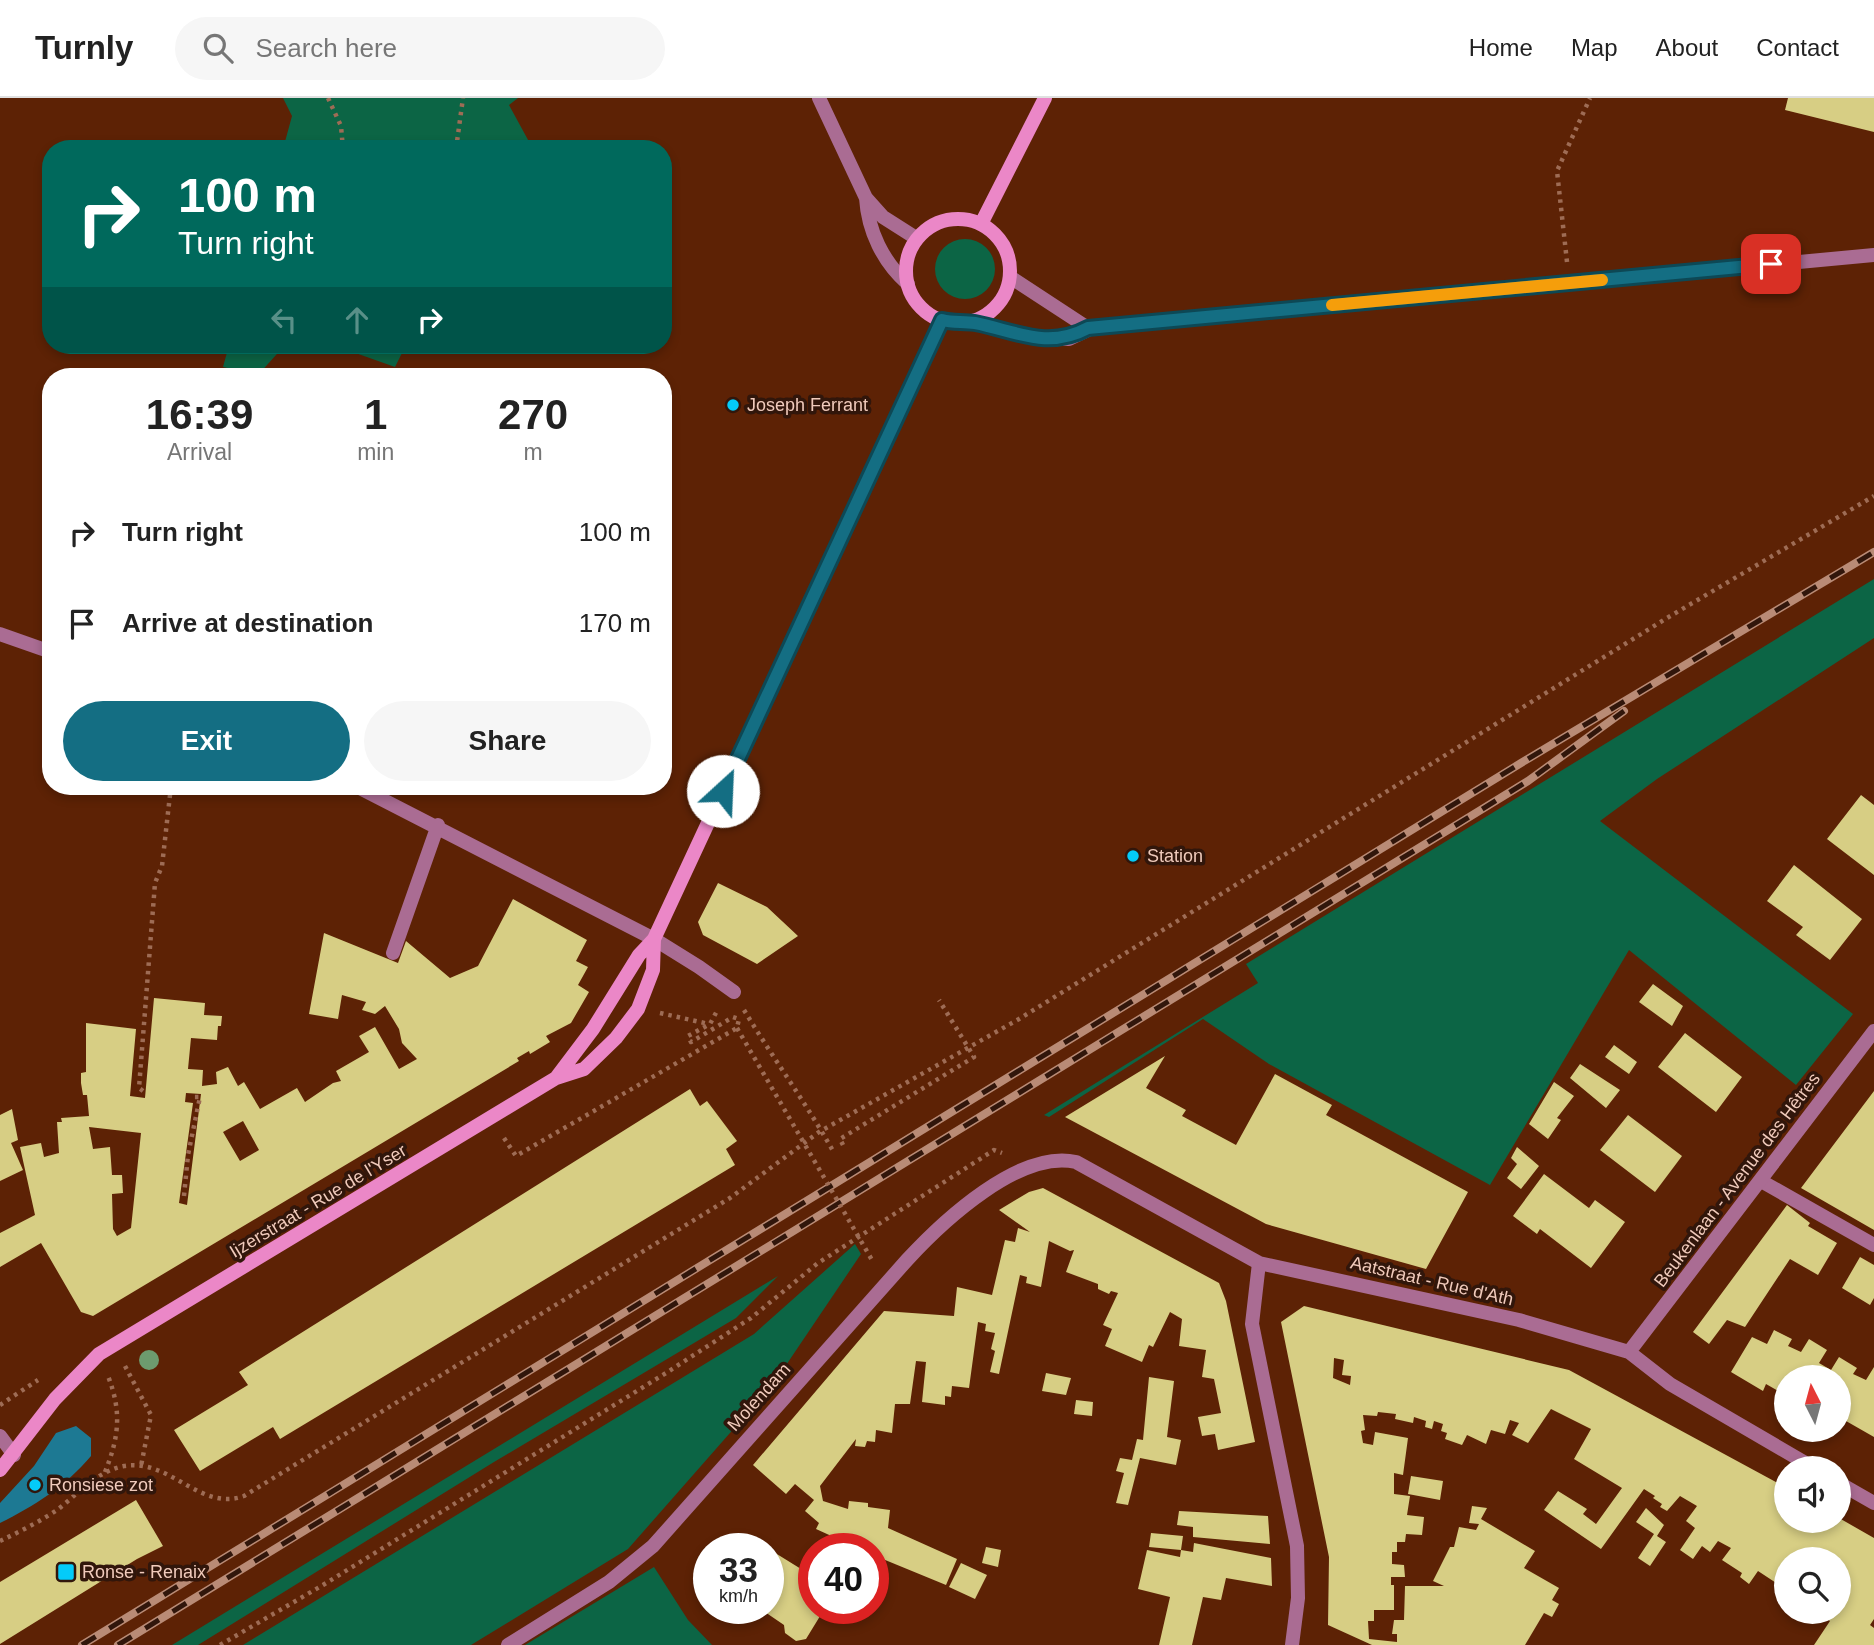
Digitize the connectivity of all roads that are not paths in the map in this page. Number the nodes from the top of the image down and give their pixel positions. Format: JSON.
{"nodes":[{"id":1,"x":819,"y":98,"type":"edge"},
{"id":2,"x":1045,"y":98,"type":"edge"},
{"id":3,"x":866,"y":198,"type":"junction"},
{"id":4,"x":981,"y":224,"type":"junction"},
{"id":5,"x":916,"y":238,"type":"junction"},
{"id":6,"x":1874,"y":255,"type":"edge"},
{"id":7,"x":1010,"y":277,"type":"junction"},
{"id":8,"x":908,"y":284,"type":"junction"},
{"id":9,"x":942,"y":320,"type":"junction"},
{"id":10,"x":973,"y":322,"type":"junction"},
{"id":11,"x":1088,"y":328,"type":"junction"},
{"id":12,"x":0,"y":634,"type":"edge"},
{"id":13,"x":42,"y":649,"type":"edge"},
{"id":14,"x":375,"y":795,"type":"edge"},
{"id":15,"x":438,"y":825,"type":"junction"},
{"id":16,"x":654,"y":939,"type":"junction"},
{"id":17,"x":393,"y":953,"type":"dead end"},
{"id":18,"x":734,"y":992,"type":"road end"},
{"id":19,"x":1874,"y":1031,"type":"edge"},
{"id":20,"x":556,"y":1078,"type":"junction"},
{"id":21,"x":1032,"y":1165,"type":"joint"},
{"id":22,"x":1761,"y":1181,"type":"junction"},
{"id":23,"x":1874,"y":1245,"type":"edge"},
{"id":24,"x":1259,"y":1263,"type":"junction"},
{"id":25,"x":1629,"y":1352,"type":"junction"},
{"id":26,"x":0,"y":1436,"type":"edge"},
{"id":27,"x":14,"y":1455,"type":"junction"},
{"id":28,"x":1793,"y":1456,"type":"edge"},
{"id":29,"x":0,"y":1470,"type":"edge"},
{"id":30,"x":1851,"y":1490,"type":"edge"},
{"id":31,"x":1874,"y":1503,"type":"edge"},
{"id":32,"x":508,"y":1645,"type":"edge"},
{"id":33,"x":1292,"y":1645,"type":"edge"}],
"edges":[{"from":1,"to":3,"type":"street"},
{"from":2,"to":4,"type":"street"},
{"from":3,"to":5,"type":"street"},
{"from":3,"to":8,"type":"street"},
{"from":4,"to":5,"type":"street"},
{"from":4,"to":7,"type":"street"},
{"from":5,"to":8,"type":"street"},
{"from":6,"to":11,"type":"street"},
{"from":7,"to":10,"type":"street"},
{"from":7,"to":11,"type":"street"},
{"from":8,"to":9,"type":"street"},
{"from":9,"to":10,"type":"street"},
{"from":9,"to":16,"type":"street"},
{"from":10,"to":11,"type":"street"},
{"from":12,"to":13,"type":"street"},
{"from":14,"to":15,"type":"street"},
{"from":15,"to":16,"type":"street"},
{"from":15,"to":17,"type":"street"},
{"from":16,"to":18,"type":"street"},
{"from":16,"to":20,"type":"street","name":"Ijzerstraat - Rue de l'Yser"},
{"from":16,"to":20,"type":"street","name":"Ijzerstraat - Rue de l'Yser"},
{"from":19,"to":22,"type":"street","name":"Beukenlaan - Avenue des Hêtres"},
{"from":20,"to":27,"type":"street","name":"Ijzerstraat - Rue de l'Yser"},
{"from":21,"to":24,"type":"street","name":"Aatstraat - Rue d'Ath"},
{"from":21,"to":32,"type":"street","name":"Molendam"},
{"from":22,"to":23,"type":"street"},
{"from":22,"to":25,"type":"street","name":"Beukenlaan - Avenue des Hêtres"},
{"from":24,"to":25,"type":"street","name":"Aatstraat - Rue d'Ath"},
{"from":24,"to":33,"type":"street"},
{"from":25,"to":28,"type":"street","name":"Aatstraat - Rue d'Ath"},
{"from":26,"to":27,"type":"street"},
{"from":27,"to":29,"type":"street","name":"Ijzerstraat - Rue de l'Yser"},
{"from":30,"to":31,"type":"street"}]}
